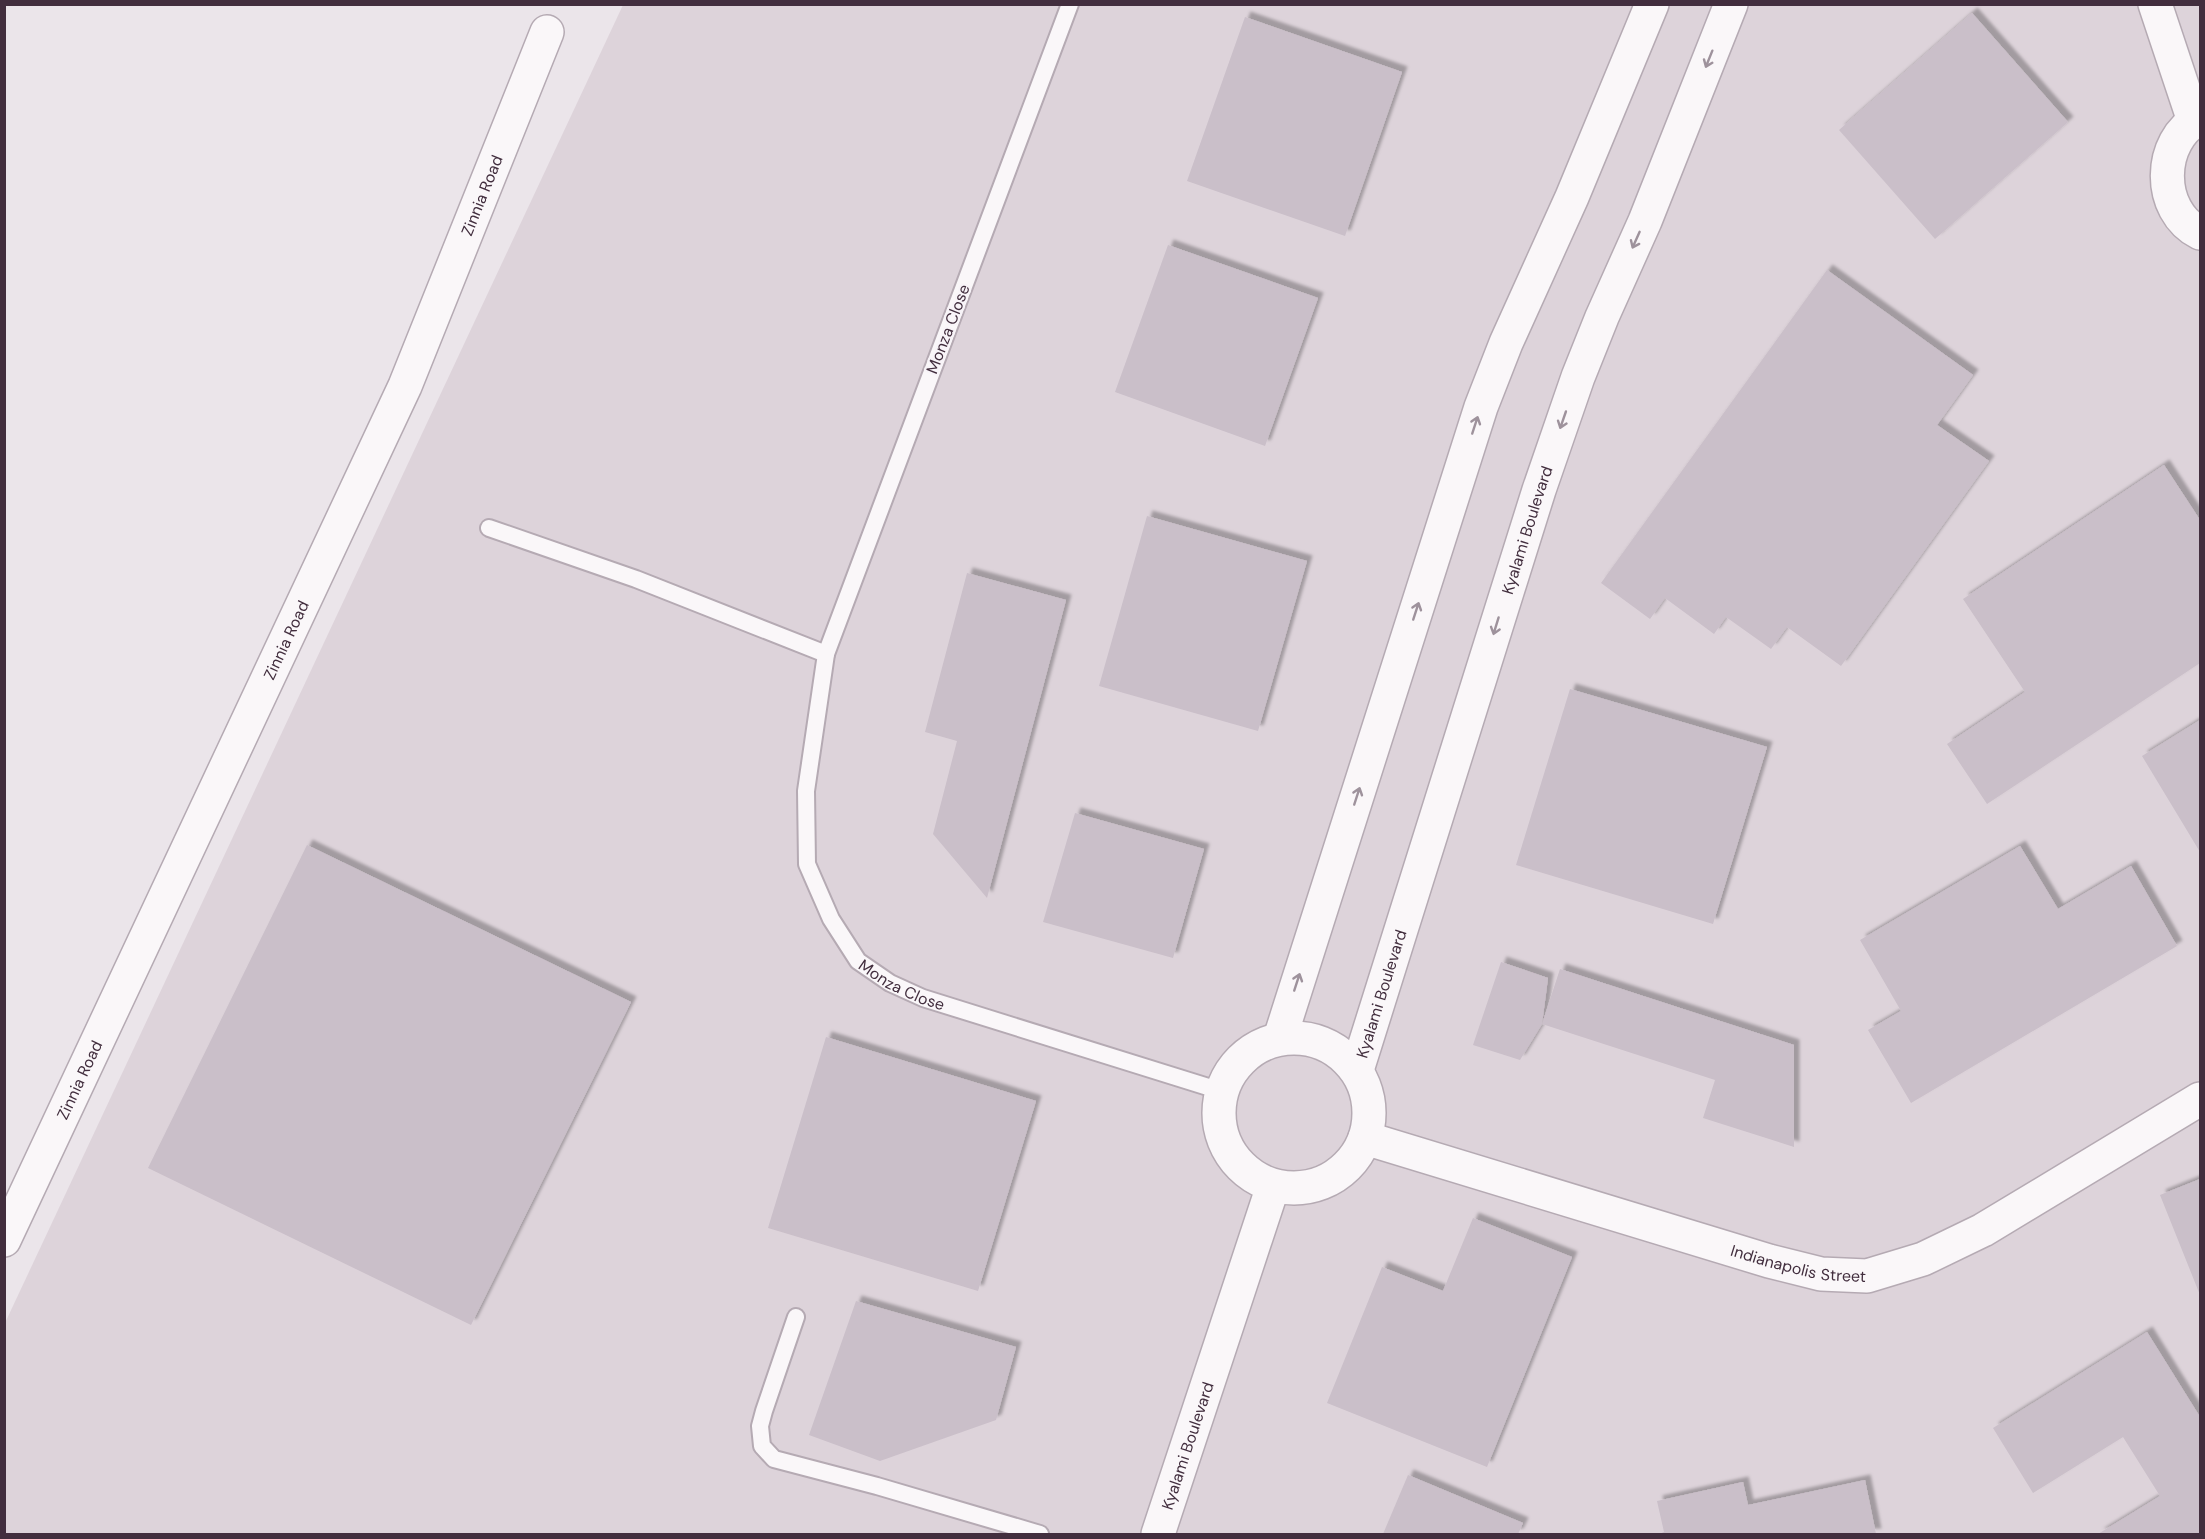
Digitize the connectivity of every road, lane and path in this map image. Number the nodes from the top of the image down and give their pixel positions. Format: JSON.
{"nodes":[{"id":1,"x":1070,"y":4,"type":"edge"},
{"id":2,"x":1652,"y":4,"type":"edge"},
{"id":3,"x":1731,"y":4,"type":"edge"},
{"id":4,"x":2155,"y":4,"type":"edge"},
{"id":5,"x":547,"y":32,"type":"dead end"},
{"id":6,"x":2197,"y":120,"type":"edge"},
{"id":7,"x":2200,"y":233,"type":"edge"},
{"id":8,"x":489,"y":528,"type":"dead end"},
{"id":9,"x":826,"y":654,"type":"junction"},
{"id":10,"x":1280,"y":1038,"type":"junction"},
{"id":11,"x":1357,"y":1070,"type":"junction"},
{"id":12,"x":1221,"y":1091,"type":"junction"},
{"id":13,"x":2200,"y":1099,"type":"edge"},
{"id":14,"x":1365,"y":1138,"type":"junction"},
{"id":15,"x":1272,"y":1185,"type":"junction"},
{"id":16,"x":4,"y":1240,"type":"edge"},
{"id":17,"x":796,"y":1317,"type":"dead end"},
{"id":18,"x":1040,"y":1534,"type":"edge"},
{"id":19,"x":1158,"y":1534,"type":"edge"}],
"edges":[{"from":1,"to":9,"type":"lane","name":"Monza Close"},
{"from":10,"to":2,"type":"street","one_way":true},
{"from":3,"to":11,"type":"street","name":"Kyalami Boulevard","one_way":true},
{"from":4,"to":6,"type":"street"},
{"from":5,"to":16,"type":"street","name":"Zinnia Road"},
{"from":6,"to":7,"type":"street"},
{"from":8,"to":9,"type":"lane"},
{"from":9,"to":12,"type":"lane","name":"Monza Close"},
{"from":10,"to":11,"type":"street"},
{"from":10,"to":12,"type":"street"},
{"from":11,"to":14,"type":"street"},
{"from":12,"to":15,"type":"street"},
{"from":13,"to":14,"type":"street","name":"Indianapolis Street"},
{"from":14,"to":15,"type":"street"},
{"from":15,"to":19,"type":"street","name":"Kyalami Boulevard"},
{"from":17,"to":18,"type":"lane"}]}
